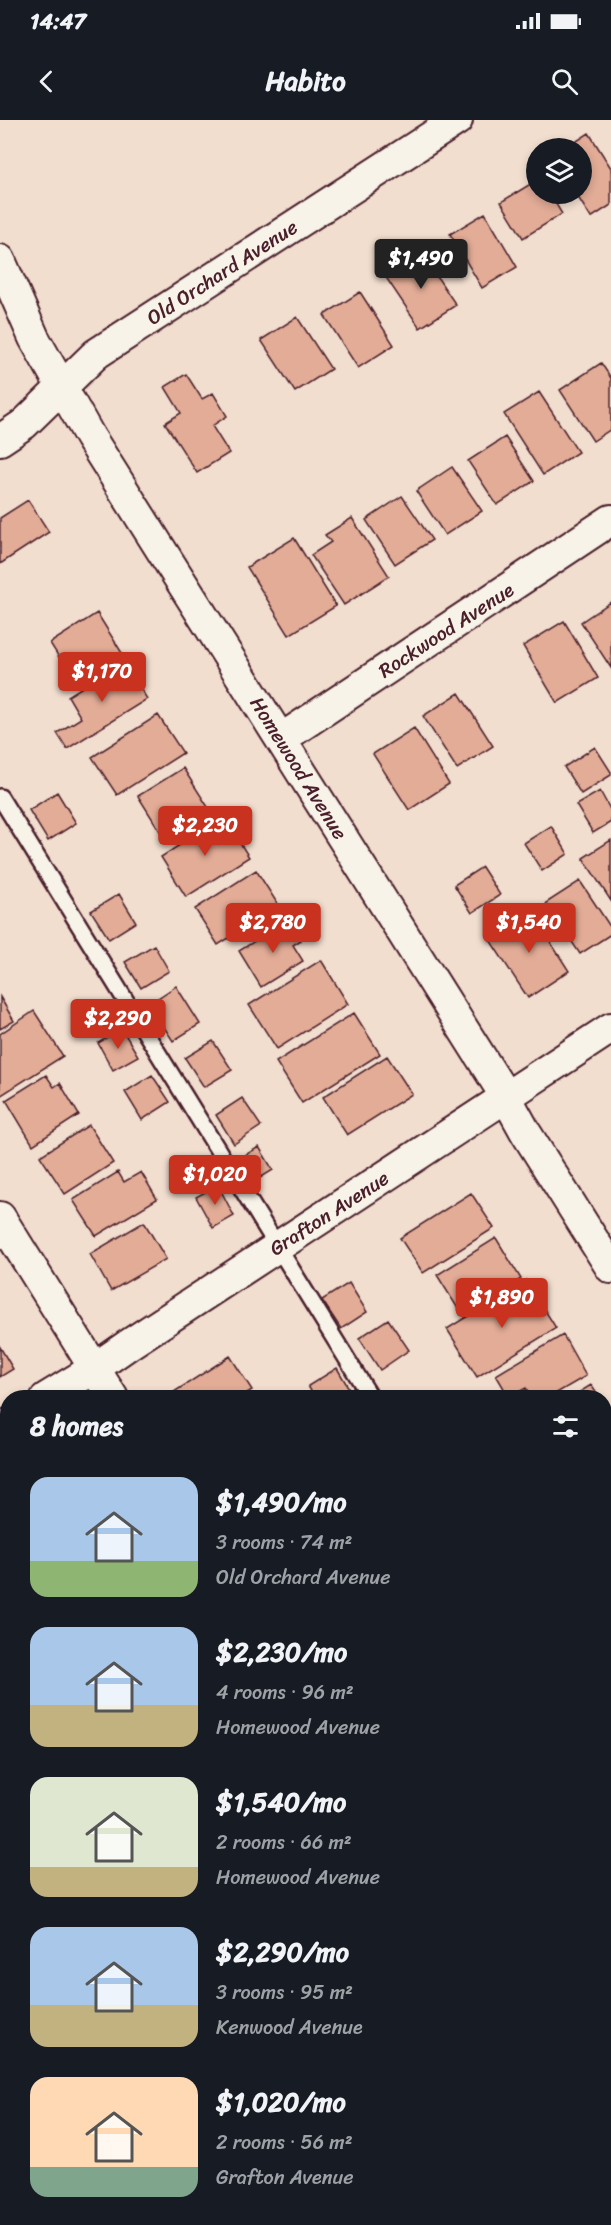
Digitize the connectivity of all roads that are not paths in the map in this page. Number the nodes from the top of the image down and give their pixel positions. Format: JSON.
{"nodes":[{"id":1,"x":457,"y":120,"type":"edge"},
{"id":2,"x":0,"y":260,"type":"edge"},
{"id":3,"x":62,"y":387,"type":"junction"},
{"id":4,"x":0,"y":440,"type":"edge"},
{"id":5,"x":611,"y":520,"type":"edge"},
{"id":6,"x":281,"y":739,"type":"junction"},
{"id":7,"x":0,"y":797,"type":"edge"},
{"id":8,"x":611,"y":1029,"type":"edge"},
{"id":9,"x":506,"y":1097,"type":"junction"},
{"id":10,"x":0,"y":1217,"type":"edge"},
{"id":11,"x":277,"y":1247,"type":"junction"},
{"id":12,"x":611,"y":1268,"type":"edge"},
{"id":13,"x":95,"y":1368,"type":"junction"},
{"id":14,"x":59,"y":1390,"type":"edge"},
{"id":15,"x":108,"y":1390,"type":"edge"},
{"id":16,"x":366,"y":1390,"type":"edge"}],
"edges":[{"from":1,"to":3,"type":"street","name":"Old Orchard Avenue"},
{"from":2,"to":3,"type":"street","name":"Homewood Avenue"},
{"from":3,"to":4,"type":"street","name":"Old Orchard Avenue"},
{"from":3,"to":6,"type":"street","name":"Homewood Avenue"},
{"from":5,"to":6,"type":"street","name":"Rockwood Avenue"},
{"from":6,"to":9,"type":"street","name":"Homewood Avenue"},
{"from":7,"to":11,"type":"lane"},
{"from":8,"to":9,"type":"street","name":"Grafton Avenue"},
{"from":9,"to":11,"type":"street","name":"Grafton Avenue"},
{"from":9,"to":12,"type":"street","name":"Homewood Avenue"},
{"from":10,"to":13,"type":"street"},
{"from":11,"to":13,"type":"street","name":"Grafton Avenue"},
{"from":11,"to":16,"type":"lane"},
{"from":13,"to":14,"type":"street","name":"Grafton Avenue"},
{"from":13,"to":15,"type":"street"}]}
